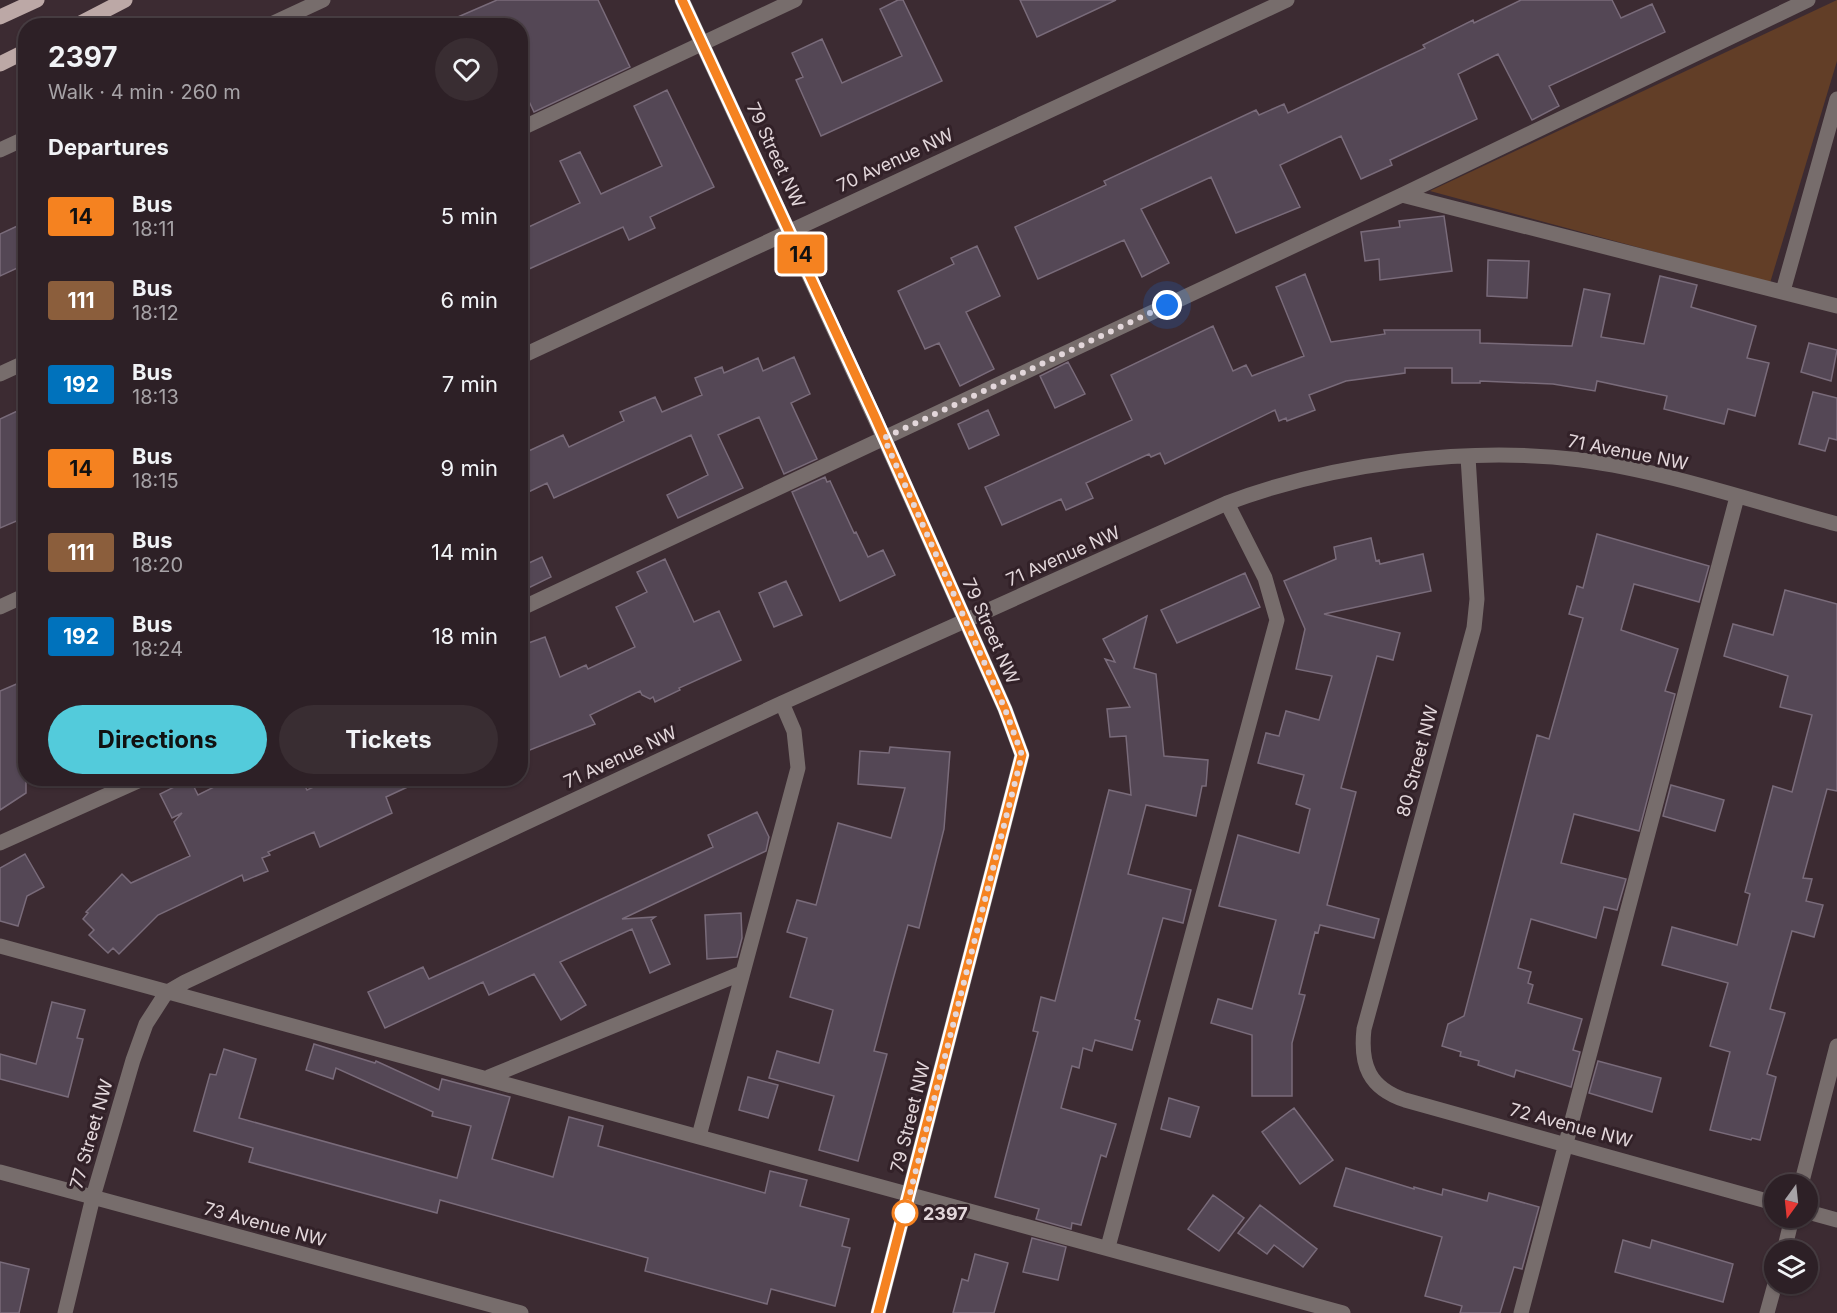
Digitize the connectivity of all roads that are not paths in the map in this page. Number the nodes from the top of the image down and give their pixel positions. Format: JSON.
{"nodes":[{"id":1,"x":37,"y":0,"type":"edge"},
{"id":2,"x":125,"y":0,"type":"edge"},
{"id":3,"x":323,"y":0,"type":"edge"},
{"id":4,"x":682,"y":0,"type":"edge"},
{"id":5,"x":795,"y":0,"type":"edge"},
{"id":6,"x":1287,"y":0,"type":"edge"},
{"id":7,"x":1808,"y":0,"type":"edge"},
{"id":8,"x":0,"y":17,"type":"edge"},
{"id":9,"x":90,"y":18,"type":"edge"},
{"id":10,"x":284,"y":18,"type":"edge"},
{"id":11,"x":703,"y":43,"type":"junction"},
{"id":12,"x":18,"y":55,"type":"edge"},
{"id":13,"x":0,"y":64,"type":"edge"},
{"id":14,"x":1837,"y":99,"type":"edge"},
{"id":15,"x":528,"y":125,"type":"edge"},
{"id":16,"x":18,"y":142,"type":"edge"},
{"id":17,"x":0,"y":150,"type":"edge"},
{"id":18,"x":1402,"y":195,"type":"junction"},
{"id":19,"x":790,"y":230,"type":"junction"},
{"id":20,"x":1783,"y":291,"type":"junction"},
{"id":21,"x":1837,"y":306,"type":"edge"},
{"id":22,"x":528,"y":353,"type":"edge"},
{"id":23,"x":18,"y":366,"type":"edge"},
{"id":24,"x":0,"y":374,"type":"edge"},
{"id":25,"x":884,"y":438,"type":"junction"},
{"id":26,"x":1468,"y":457,"type":"junction"},
{"id":27,"x":1737,"y":497,"type":"junction"},
{"id":28,"x":1227,"y":502,"type":"junction"},
{"id":29,"x":1837,"y":524,"type":"edge"},
{"id":30,"x":18,"y":598,"type":"edge"},
{"id":31,"x":528,"y":605,"type":"edge"},
{"id":32,"x":0,"y":607,"type":"edge"},
{"id":33,"x":965,"y":621,"type":"junction"},
{"id":34,"x":782,"y":702,"type":"junction"},
{"id":35,"x":127,"y":786,"type":"edge"},
{"id":36,"x":0,"y":843,"type":"edge"},
{"id":37,"x":0,"y":946,"type":"edge"},
{"id":38,"x":742,"y":973,"type":"junction"},
{"id":39,"x":184,"y":982,"type":"joint"},
{"id":40,"x":166,"y":993,"type":"junction"},
{"id":41,"x":1837,"y":1046,"type":"edge"},
{"id":42,"x":1367,"y":1071,"type":"joint"},
{"id":43,"x":489,"y":1077,"type":"junction"},
{"id":44,"x":699,"y":1136,"type":"junction"},
{"id":45,"x":1567,"y":1144,"type":"junction"},
{"id":46,"x":0,"y":1172,"type":"edge"},
{"id":47,"x":1804,"y":1174,"type":"edge"},
{"id":48,"x":910,"y":1193,"type":"junction"},
{"id":49,"x":93,"y":1197,"type":"junction"},
{"id":50,"x":1764,"y":1200,"type":"edge"},
{"id":51,"x":1818,"y":1215,"type":"edge"},
{"id":52,"x":1837,"y":1220,"type":"edge"},
{"id":53,"x":1108,"y":1247,"type":"junction"},
{"id":54,"x":1772,"y":1294,"type":"edge"},
{"id":55,"x":512,"y":1312,"type":"edge"},
{"id":56,"x":64,"y":1313,"type":"edge"},
{"id":57,"x":878,"y":1313,"type":"edge"},
{"id":58,"x":1343,"y":1313,"type":"edge"},
{"id":59,"x":1521,"y":1313,"type":"edge"},
{"id":60,"x":1767,"y":1313,"type":"edge"}],
"edges":[{"from":1,"to":8,"type":"main road"},
{"from":2,"to":9,"type":"main road"},
{"from":3,"to":10,"type":"street"},
{"from":4,"to":11,"type":"street","name":"79 Street NW"},
{"from":5,"to":11,"type":"street"},
{"from":6,"to":19,"type":"street","name":"70 Avenue NW"},
{"from":7,"to":18,"type":"street"},
{"from":11,"to":15,"type":"street"},
{"from":11,"to":19,"type":"street","name":"79 Street NW"},
{"from":12,"to":13,"type":"main road"},
{"from":14,"to":20,"type":"street"},
{"from":16,"to":17,"type":"street"},
{"from":18,"to":20,"type":"street"},
{"from":18,"to":25,"type":"street"},
{"from":19,"to":22,"type":"street","name":"70 Avenue NW"},
{"from":19,"to":25,"type":"street","name":"79 Street NW"},
{"from":20,"to":21,"type":"street"},
{"from":23,"to":24,"type":"street"},
{"from":25,"to":31,"type":"street"},
{"from":25,"to":33,"type":"street","name":"79 Street NW"},
{"from":26,"to":27,"type":"street","name":"71 Avenue NW"},
{"from":26,"to":28,"type":"street","name":"71 Avenue NW"},
{"from":26,"to":42,"type":"street","name":"80 Street NW"},
{"from":27,"to":29,"type":"street","name":"71 Avenue NW"},
{"from":27,"to":45,"type":"street"},
{"from":28,"to":33,"type":"street","name":"71 Avenue NW"},
{"from":28,"to":53,"type":"street"},
{"from":30,"to":32,"type":"street"},
{"from":33,"to":34,"type":"street","name":"71 Avenue NW"},
{"from":33,"to":48,"type":"street","name":"79 Street NW"},
{"from":34,"to":38,"type":"street"},
{"from":34,"to":39,"type":"street","name":"71 Avenue NW"},
{"from":35,"to":36,"type":"street"},
{"from":37,"to":40,"type":"street"},
{"from":38,"to":43,"type":"street"},
{"from":38,"to":44,"type":"street"},
{"from":39,"to":40,"type":"street","name":"77 Street NW"},
{"from":40,"to":43,"type":"street"},
{"from":40,"to":49,"type":"street","name":"77 Street NW"},
{"from":41,"to":47,"type":"street"},
{"from":42,"to":45,"type":"street","name":"72 Avenue NW"},
{"from":43,"to":44,"type":"street"},
{"from":44,"to":48,"type":"street"},
{"from":45,"to":50,"type":"street","name":"72 Avenue NW"},
{"from":45,"to":59,"type":"street"},
{"from":46,"to":49,"type":"street","name":"73 Avenue NW"},
{"from":48,"to":53,"type":"street"},
{"from":48,"to":57,"type":"street","name":"79 Street NW"},
{"from":49,"to":55,"type":"street","name":"73 Avenue NW"},
{"from":49,"to":56,"type":"street","name":"77 Street NW"},
{"from":51,"to":52,"type":"street"},
{"from":53,"to":58,"type":"street"},
{"from":54,"to":60,"type":"street"}]}
